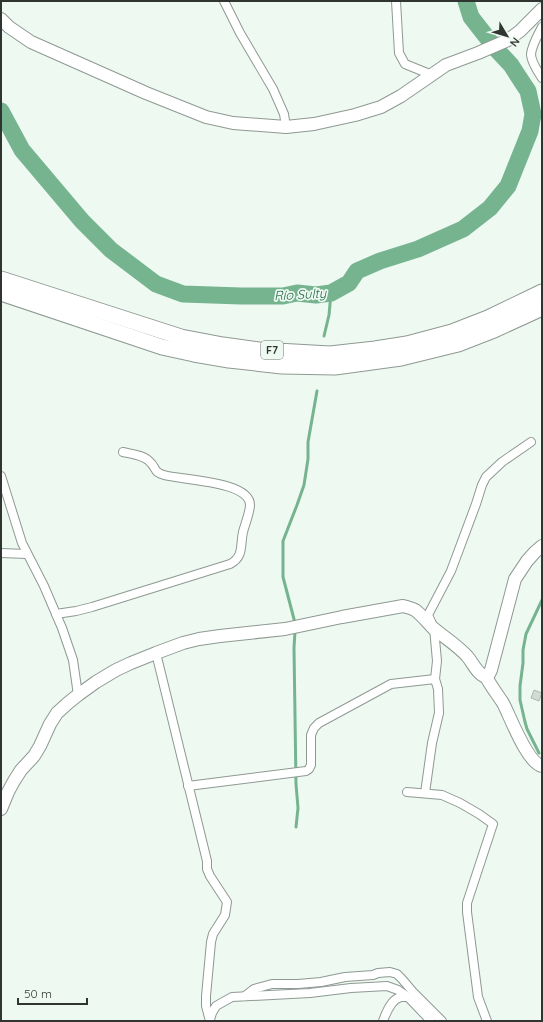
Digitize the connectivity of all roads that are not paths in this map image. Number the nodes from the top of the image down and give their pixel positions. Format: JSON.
{"nodes":[{"id":1,"x":224,"y":1,"type":"edge"},
{"id":2,"x":396,"y":1,"type":"edge"},
{"id":3,"x":542,"y":9,"type":"edge"},
{"id":4,"x":1,"y":19,"type":"edge"},
{"id":5,"x":542,"y":27,"type":"edge"},
{"id":6,"x":432,"y":75,"type":"junction"},
{"id":7,"x":542,"y":78,"type":"edge"},
{"id":8,"x":286,"y":127,"type":"junction"},
{"id":9,"x":1,"y":279,"type":"edge"},
{"id":10,"x":542,"y":292,"type":"edge"},
{"id":11,"x":1,"y":293,"type":"edge"},
{"id":12,"x":542,"y":308,"type":"edge"},
{"id":13,"x":531,"y":442,"type":"dead end"},
{"id":14,"x":123,"y":452,"type":"dead end"},
{"id":15,"x":1,"y":476,"type":"edge"},
{"id":16,"x":542,"y":546,"type":"edge"},
{"id":17,"x":1,"y":553,"type":"edge"},
{"id":18,"x":27,"y":554,"type":"junction"},
{"id":19,"x":56,"y":614,"type":"junction"},
{"id":20,"x":434,"y":628,"type":"junction"},
{"id":21,"x":156,"y":653,"type":"junction"},
{"id":22,"x":486,"y":677,"type":"junction"},
{"id":23,"x":436,"y":679,"type":"junction"},
{"id":24,"x":78,"y":695,"type":"junction"},
{"id":25,"x":542,"y":766,"type":"edge"},
{"id":26,"x":188,"y":786,"type":"junction"},
{"id":27,"x":407,"y":792,"type":"dead end"},
{"id":28,"x":425,"y":794,"type":"junction"},
{"id":29,"x":1,"y":809,"type":"edge"},
{"id":30,"x":373,"y":975,"type":"junction"},
{"id":31,"x":387,"y":986,"type":"junction"},
{"id":32,"x":245,"y":996,"type":"junction"},
{"id":33,"x":408,"y":997,"type":"junction"},
{"id":34,"x":383,"y":1021,"type":"edge"},
{"id":35,"x":431,"y":1021,"type":"edge"},
{"id":36,"x":442,"y":1021,"type":"edge"},
{"id":37,"x":487,"y":1021,"type":"edge"}],
"edges":[{"from":1,"to":8,"type":"street"},
{"from":2,"to":6,"type":"street"},
{"from":3,"to":6,"type":"street"},
{"from":4,"to":8,"type":"street"},
{"from":5,"to":7,"type":"street"},
{"from":6,"to":8,"type":"street"},
{"from":9,"to":10,"type":"highway","number":"F7"},
{"from":11,"to":12,"type":"highway","number":"F7"},
{"from":13,"to":20,"type":"street"},
{"from":14,"to":19,"type":"street"},
{"from":15,"to":18,"type":"street"},
{"from":16,"to":22,"type":"street"},
{"from":17,"to":18,"type":"street"},
{"from":18,"to":19,"type":"street"},
{"from":19,"to":24,"type":"street"},
{"from":20,"to":21,"type":"street"},
{"from":20,"to":22,"type":"street"},
{"from":20,"to":23,"type":"street"},
{"from":21,"to":24,"type":"street"},
{"from":21,"to":26,"type":"street"},
{"from":22,"to":25,"type":"street"},
{"from":23,"to":26,"type":"street"},
{"from":23,"to":28,"type":"street"},
{"from":24,"to":29,"type":"street"},
{"from":26,"to":32,"type":"street"},
{"from":27,"to":28,"type":"street"},
{"from":28,"to":37,"type":"street"},
{"from":30,"to":31,"type":"street"},
{"from":30,"to":32,"type":"street"},
{"from":30,"to":36,"type":"street"},
{"from":31,"to":32,"type":"street"},
{"from":31,"to":33,"type":"street"},
{"from":33,"to":34,"type":"street"},
{"from":33,"to":35,"type":"street"}]}
